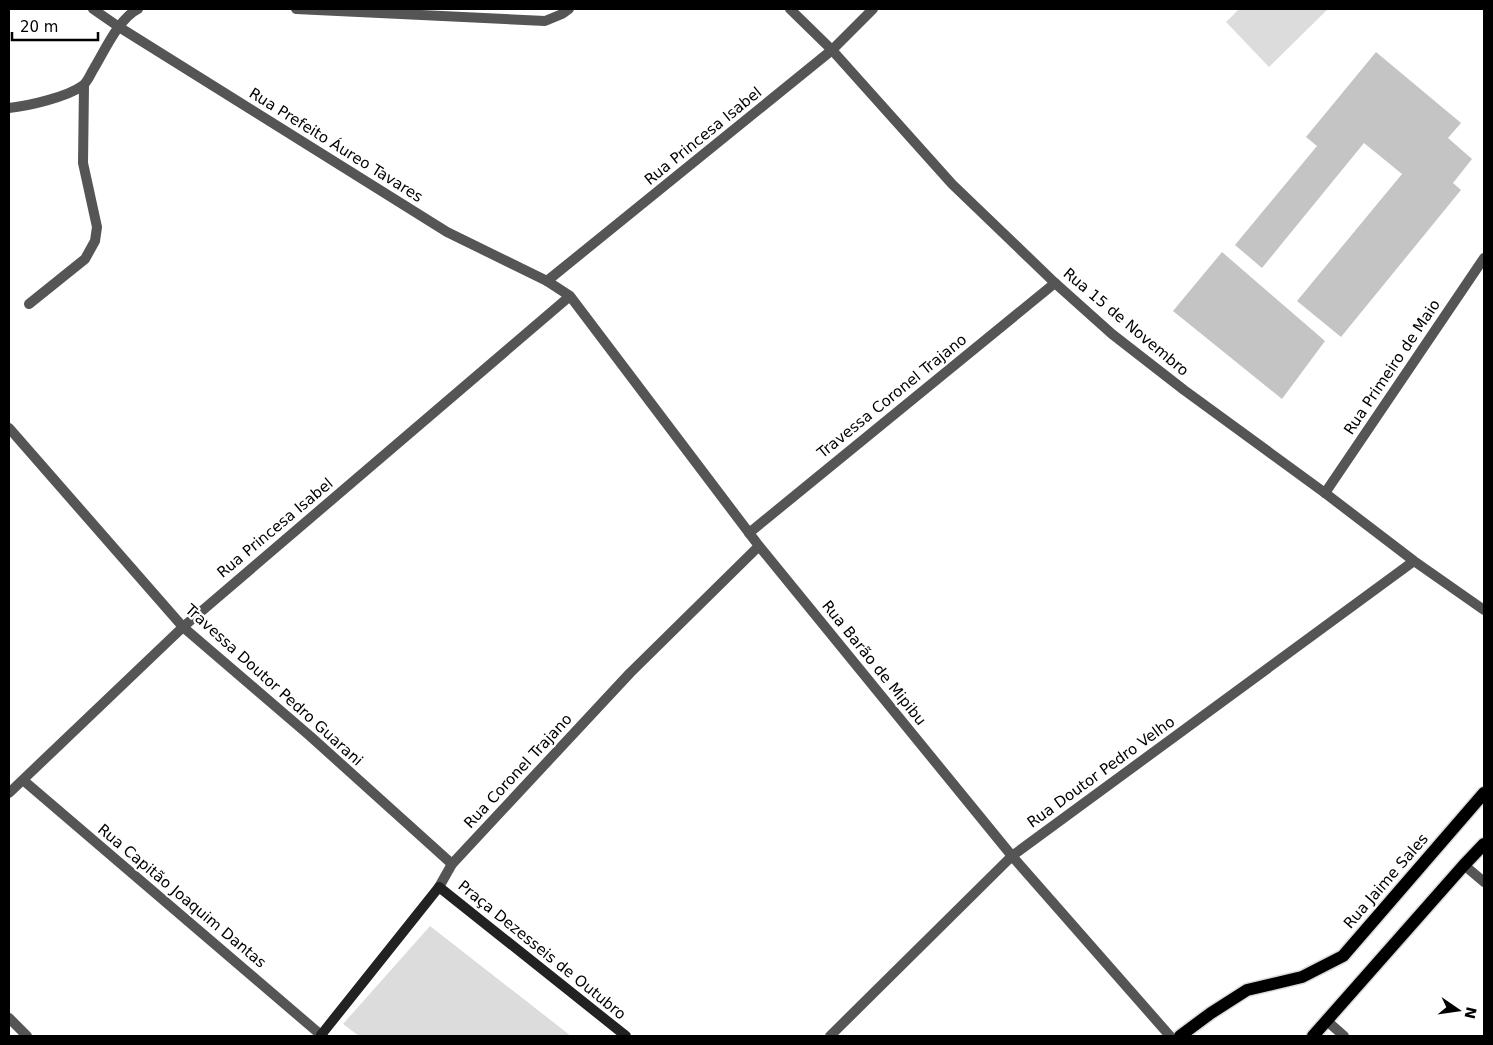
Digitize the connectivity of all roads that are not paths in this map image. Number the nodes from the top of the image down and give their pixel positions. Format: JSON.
{"nodes":[{"id":1,"x":93,"y":9,"type":"edge"},
{"id":2,"x":138,"y":9,"type":"edge"},
{"id":3,"x":296,"y":9,"type":"edge"},
{"id":4,"x":569,"y":9,"type":"edge"},
{"id":5,"x":790,"y":9,"type":"edge"},
{"id":6,"x":873,"y":9,"type":"edge"},
{"id":7,"x":119,"y":27,"type":"junction"},
{"id":8,"x":832,"y":50,"type":"junction"},
{"id":9,"x":84,"y":86,"type":"junction"},
{"id":10,"x":9,"y":108,"type":"edge"},
{"id":11,"x":1484,"y":258,"type":"edge"},
{"id":12,"x":547,"y":281,"type":"junction"},
{"id":13,"x":1055,"y":283,"type":"junction"},
{"id":14,"x":570,"y":296,"type":"junction"},
{"id":15,"x":29,"y":304,"type":"dead end"},
{"id":16,"x":9,"y":428,"type":"edge"},
{"id":17,"x":1325,"y":493,"type":"junction"},
{"id":18,"x":748,"y":533,"type":"junction"},
{"id":19,"x":759,"y":546,"type":"junction"},
{"id":20,"x":1414,"y":561,"type":"junction"},
{"id":21,"x":1484,"y":610,"type":"edge"},
{"id":22,"x":182,"y":627,"type":"junction"},
{"id":23,"x":23,"y":780,"type":"junction"},
{"id":24,"x":9,"y":793,"type":"edge"},
{"id":25,"x":1484,"y":794,"type":"edge"},
{"id":26,"x":1484,"y":844,"type":"edge"},
{"id":27,"x":1012,"y":856,"type":"junction"},
{"id":28,"x":452,"y":864,"type":"junction"},
{"id":29,"x":1464,"y":865,"type":"junction"},
{"id":30,"x":1484,"y":882,"type":"edge"},
{"id":31,"x":440,"y":887,"type":"junction"},
{"id":32,"x":9,"y":1018,"type":"edge"},
{"id":33,"x":1327,"y":1021,"type":"junction"},
{"id":34,"x":27,"y":1036,"type":"edge"},
{"id":35,"x":322,"y":1036,"type":"edge"},
{"id":36,"x":626,"y":1036,"type":"edge"},
{"id":37,"x":830,"y":1036,"type":"edge"},
{"id":38,"x":1170,"y":1036,"type":"edge"},
{"id":39,"x":1180,"y":1036,"type":"edge"},
{"id":40,"x":1313,"y":1036,"type":"edge"},
{"id":41,"x":1344,"y":1036,"type":"edge"}],
"edges":[{"from":1,"to":7,"type":"street","name":"Rua Prefeito Áureo Tavares"},
{"from":2,"to":7,"type":"street"},
{"from":3,"to":4,"type":"street"},
{"from":5,"to":8,"type":"street","name":"Rua 15 de Novembro"},
{"from":6,"to":8,"type":"street","name":"Rua Princesa Isabel"},
{"from":7,"to":9,"type":"street"},
{"from":7,"to":12,"type":"street","name":"Rua Prefeito Áureo Tavares"},
{"from":8,"to":12,"type":"street","name":"Rua Princesa Isabel"},
{"from":8,"to":13,"type":"street","name":"Rua 15 de Novembro"},
{"from":9,"to":10,"type":"street"},
{"from":9,"to":15,"type":"street"},
{"from":11,"to":17,"type":"street","name":"Rua Primeiro de Maio"},
{"from":12,"to":14,"type":"street","name":"Rua Prefeito Áureo Tavares"},
{"from":13,"to":17,"type":"street","name":"Rua 15 de Novembro"},
{"from":13,"to":18,"type":"street","name":"Travessa Coronel Trajano"},
{"from":14,"to":18,"type":"street","name":"Rua Barão de Mipibu"},
{"from":14,"to":22,"type":"street","name":"Rua Princesa Isabel"},
{"from":16,"to":22,"type":"street","name":"Travessa Doutor Pedro Guarani"},
{"from":17,"to":20,"type":"street","name":"Rua 15 de Novembro"},
{"from":18,"to":19,"type":"street","name":"Rua Barão de Mipibu"},
{"from":19,"to":27,"type":"street","name":"Rua Barão de Mipibu"},
{"from":19,"to":28,"type":"street","name":"Rua Coronel Trajano"},
{"from":20,"to":21,"type":"street","name":"Rua 15 de Novembro"},
{"from":20,"to":27,"type":"street","name":"Rua Doutor Pedro Velho"},
{"from":22,"to":23,"type":"street","name":"Rua Princesa Isabel"},
{"from":22,"to":28,"type":"street","name":"Travessa Doutor Pedro Guarani"},
{"from":23,"to":24,"type":"street","name":"Rua Princesa Isabel"},
{"from":23,"to":35,"type":"street","name":"Rua Capitão Joaquim Dantas"},
{"from":25,"to":39,"type":"main road","name":"Rua Jaime Sales"},
{"from":26,"to":29,"type":"main road"},
{"from":27,"to":37,"type":"street","name":"Rua Doutor Pedro Velho"},
{"from":27,"to":38,"type":"street","name":"Rua Barão de Mipibu"},
{"from":28,"to":31,"type":"street","name":"Rua Coronel Trajano"},
{"from":29,"to":30,"type":"street"},
{"from":29,"to":33,"type":"main road"},
{"from":31,"to":35,"type":"street","name":"Rua Coronel Trajano"},
{"from":31,"to":36,"type":"street","name":"Praça Dezesseis de Outubro"},
{"from":32,"to":34,"type":"street"},
{"from":33,"to":40,"type":"main road"},
{"from":33,"to":41,"type":"street"}]}
